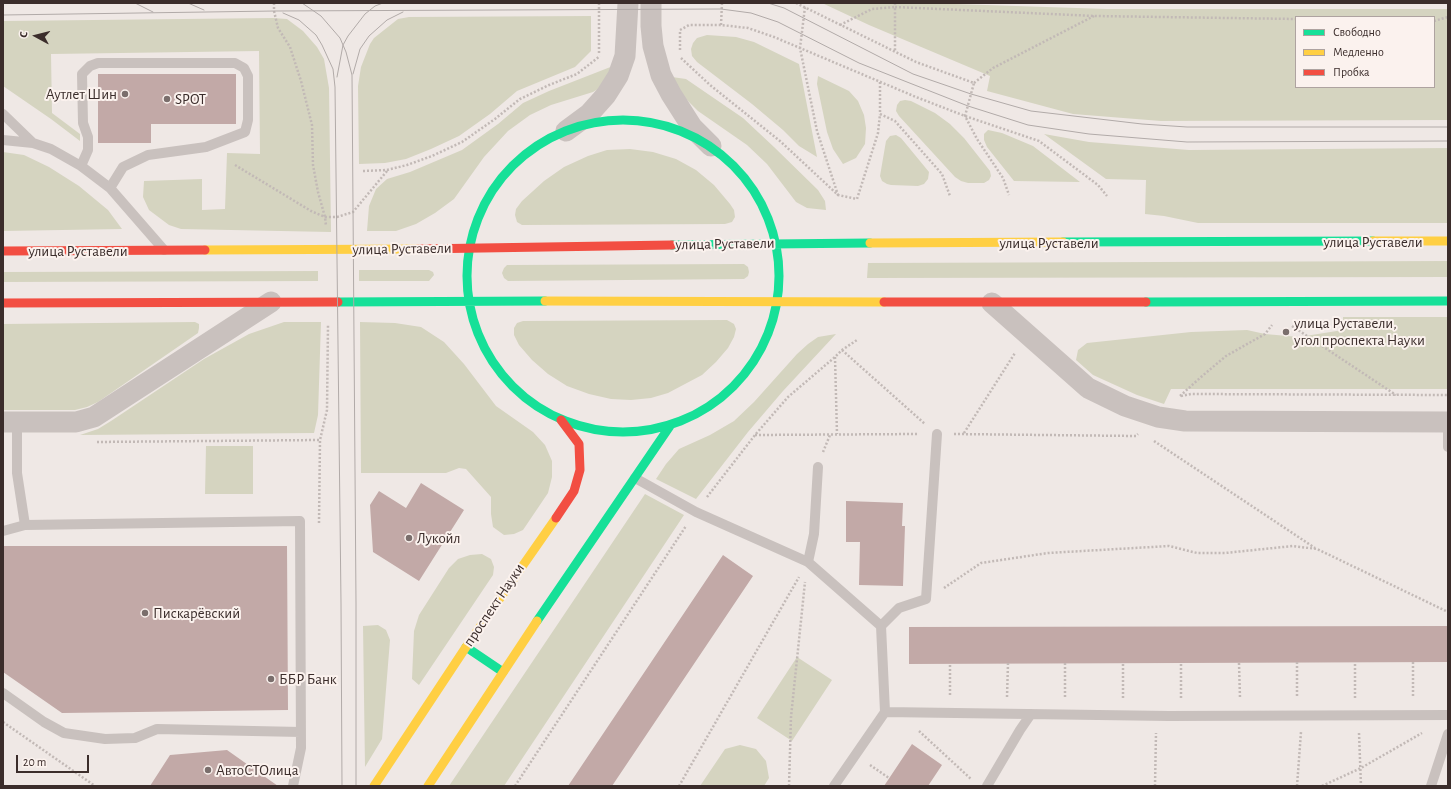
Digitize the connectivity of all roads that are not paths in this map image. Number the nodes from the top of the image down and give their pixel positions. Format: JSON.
{"nodes":[{"id":1,"x":628,"y":3,"type":"edge"},
{"id":2,"x":651,"y":3,"type":"edge"},
{"id":3,"x":3,"y":114,"type":"edge"},
{"id":4,"x":566,"y":131,"type":"junction"},
{"id":5,"x":3,"y":140,"type":"edge"},
{"id":6,"x":33,"y":143,"type":"junction"},
{"id":7,"x":710,"y":146,"type":"junction"},
{"id":8,"x":81,"y":166,"type":"junction"},
{"id":9,"x":110,"y":188,"type":"junction"},
{"id":10,"x":1448,"y":241,"type":"edge"},
{"id":11,"x":776,"y":244,"type":"junction"},
{"id":12,"x":469,"y":248,"type":"junction"},
{"id":13,"x":164,"y":250,"type":"junction"},
{"id":14,"x":3,"y":251,"type":"edge"},
{"id":15,"x":1448,"y":301,"type":"edge"},
{"id":16,"x":271,"y":302,"type":"junction"},
{"id":17,"x":469,"y":302,"type":"junction"},
{"id":18,"x":778,"y":302,"type":"junction"},
{"id":19,"x":3,"y":303,"type":"edge"},
{"id":20,"x":992,"y":303,"type":"junction"},
{"id":21,"x":561,"y":420,"type":"junction"},
{"id":22,"x":10,"y":422,"type":"edge"},
{"id":23,"x":1448,"y":422,"type":"edge"},
{"id":24,"x":670,"y":426,"type":"junction"},
{"id":25,"x":937,"y":434,"type":"road end"},
{"id":26,"x":1448,"y":447,"type":"edge"},
{"id":27,"x":818,"y":467,"type":"dead end"},
{"id":28,"x":635,"y":478,"type":"junction"},
{"id":29,"x":25,"y":525,"type":"junction"},
{"id":30,"x":3,"y":531,"type":"edge"},
{"id":31,"x":808,"y":562,"type":"junction"},
{"id":32,"x":881,"y":626,"type":"junction"},
{"id":33,"x":466,"y":647,"type":"junction"},
{"id":34,"x":503,"y":672,"type":"junction"},
{"id":35,"x":3,"y":693,"type":"edge"},
{"id":36,"x":885,"y":712,"type":"junction"},
{"id":37,"x":1031,"y":714,"type":"junction"},
{"id":38,"x":1448,"y":715,"type":"edge"},
{"id":39,"x":301,"y":732,"type":"junction"},
{"id":40,"x":1448,"y":734,"type":"edge"},
{"id":41,"x":293,"y":786,"type":"edge"},
{"id":42,"x":374,"y":786,"type":"edge"},
{"id":43,"x":428,"y":786,"type":"edge"},
{"id":44,"x":834,"y":786,"type":"edge"},
{"id":45,"x":987,"y":786,"type":"edge"},
{"id":46,"x":1431,"y":786,"type":"edge"}],
"edges":[{"from":1,"to":4,"type":"street","name":"проспект Науки"},
{"from":2,"to":7,"type":"street","name":"проспект Науки"},
{"from":3,"to":6,"type":"lane"},
{"from":4,"to":7,"type":"main road","name":"проспект Науки"},
{"from":4,"to":12,"type":"main road","name":"проспект Науки"},
{"from":5,"to":6,"type":"lane"},
{"from":6,"to":8,"type":"lane"},
{"from":7,"to":11,"type":"main road","name":"проспект Науки"},
{"from":8,"to":9,"type":"lane"},
{"from":8,"to":9,"type":"lane"},
{"from":9,"to":13,"type":"lane"},
{"from":10,"to":11,"type":"main road","name":"улица Руставели"},
{"from":11,"to":12,"type":"main road","name":"улица Руставели"},
{"from":11,"to":18,"type":"main road","name":"проспект Науки"},
{"from":12,"to":13,"type":"main road","name":"улица Руставели"},
{"from":12,"to":17,"type":"main road","name":"проспект Науки"},
{"from":13,"to":14,"type":"main road","name":"улица Руставели"},
{"from":15,"to":20,"type":"main road"},
{"from":16,"to":17,"type":"main road"},
{"from":16,"to":19,"type":"main road"},
{"from":16,"to":22,"type":"street"},
{"from":17,"to":18,"type":"main road"},
{"from":17,"to":21,"type":"main road","name":"проспект Науки"},
{"from":18,"to":20,"type":"main road"},
{"from":18,"to":24,"type":"main road","name":"проспект Науки"},
{"from":20,"to":23,"type":"street"},
{"from":21,"to":24,"type":"main road","name":"проспект Науки"},
{"from":21,"to":33,"type":"main road","name":"проспект Науки"},
{"from":22,"to":29,"type":"lane"},
{"from":23,"to":26,"type":"lane"},
{"from":24,"to":28,"type":"main road"},
{"from":25,"to":32,"type":"lane"},
{"from":27,"to":31,"type":"lane"},
{"from":28,"to":31,"type":"lane"},
{"from":28,"to":34,"type":"main road"},
{"from":29,"to":30,"type":"lane"},
{"from":29,"to":39,"type":"lane"},
{"from":31,"to":32,"type":"lane"},
{"from":32,"to":36,"type":"lane"},
{"from":33,"to":34,"type":"main road"},
{"from":33,"to":42,"type":"main road","name":"проспект Науки"},
{"from":34,"to":43,"type":"main road"},
{"from":35,"to":39,"type":"lane"},
{"from":36,"to":37,"type":"lane"},
{"from":36,"to":44,"type":"lane"},
{"from":37,"to":38,"type":"lane"},
{"from":37,"to":45,"type":"lane"},
{"from":39,"to":41,"type":"lane"},
{"from":40,"to":46,"type":"lane"}]}
